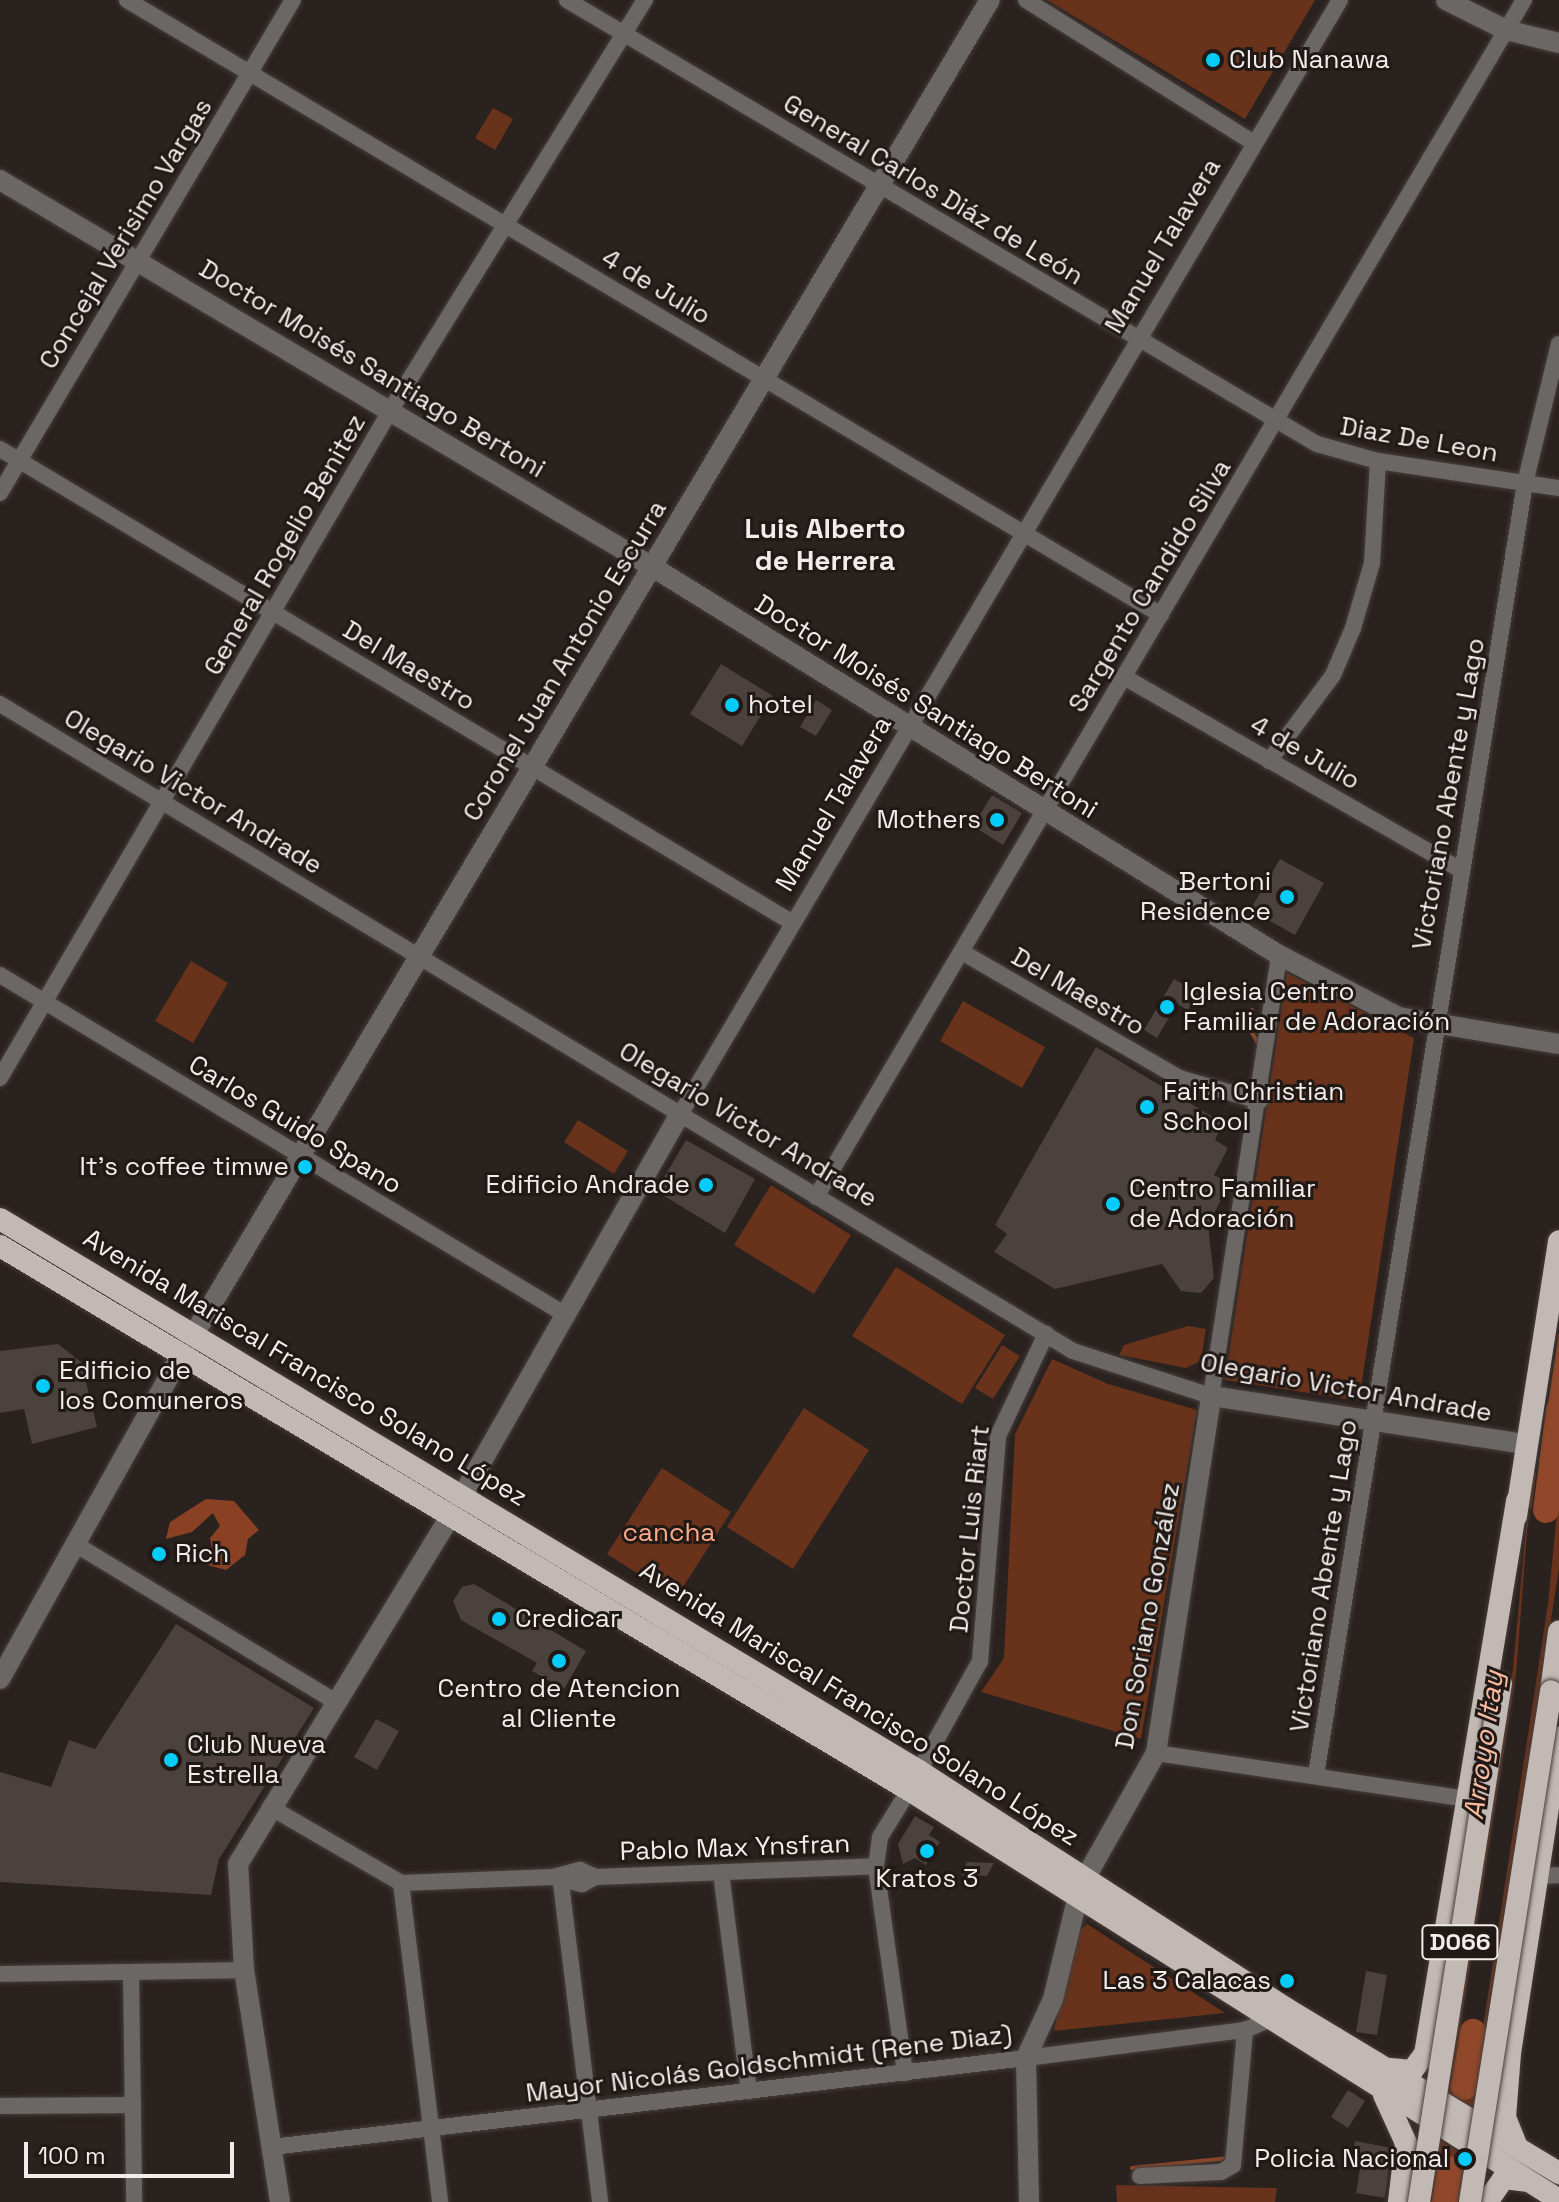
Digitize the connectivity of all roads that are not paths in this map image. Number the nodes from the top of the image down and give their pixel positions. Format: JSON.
{"nodes":[{"id":1,"x":127,"y":0,"type":"edge"},
{"id":2,"x":293,"y":0,"type":"edge"},
{"id":3,"x":567,"y":0,"type":"edge"},
{"id":4,"x":645,"y":0,"type":"edge"},
{"id":5,"x":990,"y":0,"type":"edge"},
{"id":6,"x":1026,"y":0,"type":"edge"},
{"id":7,"x":1340,"y":0,"type":"edge"},
{"id":8,"x":1446,"y":0,"type":"edge"},
{"id":9,"x":1524,"y":0,"type":"edge"},
{"id":10,"x":1506,"y":30,"type":"junction"},
{"id":11,"x":624,"y":34,"type":"junction"},
{"id":12,"x":1559,"y":43,"type":"edge"},
{"id":13,"x":250,"y":72,"type":"junction"},
{"id":14,"x":1254,"y":143,"type":"junction"},
{"id":15,"x":0,"y":180,"type":"edge"},
{"id":16,"x":874,"y":185,"type":"junction"},
{"id":17,"x":503,"y":224,"type":"junction"},
{"id":18,"x":139,"y":260,"type":"junction"},
{"id":19,"x":1138,"y":340,"type":"junction"},
{"id":20,"x":1559,"y":344,"type":"edge"},
{"id":21,"x":762,"y":377,"type":"junction"},
{"id":22,"x":390,"y":411,"type":"junction"},
{"id":23,"x":1275,"y":421,"type":"junction"},
{"id":24,"x":0,"y":449,"type":"edge"},
{"id":25,"x":19,"y":460,"type":"junction"},
{"id":26,"x":1378,"y":461,"type":"junction"},
{"id":27,"x":1525,"y":483,"type":"junction"},
{"id":28,"x":1559,"y":488,"type":"edge"},
{"id":29,"x":0,"y":493,"type":"edge"},
{"id":30,"x":1024,"y":532,"type":"junction"},
{"id":31,"x":651,"y":566,"type":"junction"},
{"id":32,"x":273,"y":611,"type":"junction"},
{"id":33,"x":1161,"y":615,"type":"junction"},
{"id":34,"x":1124,"y":677,"type":"junction"},
{"id":35,"x":0,"y":704,"type":"edge"},
{"id":36,"x":911,"y":727,"type":"junction"},
{"id":37,"x":1269,"y":761,"type":"junction"},
{"id":38,"x":534,"y":770,"type":"junction"},
{"id":39,"x":165,"y":806,"type":"junction"},
{"id":40,"x":1043,"y":812,"type":"junction"},
{"id":41,"x":1461,"y":870,"type":"junction"},
{"id":42,"x":793,"y":923,"type":"junction"},
{"id":43,"x":962,"y":952,"type":"junction"},
{"id":44,"x":1279,"y":955,"type":"junction"},
{"id":45,"x":416,"y":959,"type":"junction"},
{"id":46,"x":0,"y":975,"type":"edge"},
{"id":47,"x":44,"y":1002,"type":"junction"},
{"id":48,"x":1433,"y":1025,"type":"junction"},
{"id":49,"x":1559,"y":1044,"type":"edge"},
{"id":50,"x":0,"y":1078,"type":"edge"},
{"id":51,"x":1260,"y":1101,"type":"junction"},
{"id":52,"x":681,"y":1113,"type":"junction"},
{"id":53,"x":303,"y":1158,"type":"junction"},
{"id":54,"x":816,"y":1197,"type":"junction"},
{"id":55,"x":0,"y":1219,"type":"edge"},
{"id":56,"x":1559,"y":1241,"type":"edge"},
{"id":57,"x":0,"y":1246,"type":"edge"},
{"id":58,"x":566,"y":1315,"type":"junction"},
{"id":59,"x":1046,"y":1334,"type":"junction"},
{"id":60,"x":188,"y":1347,"type":"junction"},
{"id":61,"x":1211,"y":1396,"type":"junction"},
{"id":62,"x":1373,"y":1420,"type":"junction"},
{"id":63,"x":1525,"y":1444,"type":"junction"},
{"id":64,"x":1517,"y":1501,"type":"junction"},
{"id":65,"x":456,"y":1502,"type":"junction"},
{"id":66,"x":75,"y":1544,"type":"junction"},
{"id":67,"x":1559,"y":1632,"type":"edge"},
{"id":68,"x":0,"y":1679,"type":"edge"},
{"id":69,"x":336,"y":1702,"type":"junction"},
{"id":70,"x":1559,"y":1738,"type":"edge"},
{"id":71,"x":1156,"y":1753,"type":"junction"},
{"id":72,"x":1316,"y":1775,"type":"junction"},
{"id":73,"x":914,"y":1780,"type":"junction"},
{"id":74,"x":1466,"y":1799,"type":"junction"},
{"id":75,"x":270,"y":1807,"type":"junction"},
{"id":76,"x":876,"y":1866,"type":"junction"},
{"id":77,"x":721,"y":1873,"type":"junction"},
{"id":78,"x":1559,"y":1875,"type":"edge"},
{"id":79,"x":1535,"y":1876,"type":"junction"},
{"id":80,"x":557,"y":1880,"type":"junction"},
{"id":81,"x":401,"y":1883,"type":"junction"},
{"id":82,"x":1082,"y":1887,"type":"junction"},
{"id":83,"x":244,"y":1970,"type":"junction"},
{"id":84,"x":131,"y":1973,"type":"junction"},
{"id":85,"x":0,"y":1974,"type":"edge"},
{"id":86,"x":1269,"y":2020,"type":"junction"},
{"id":87,"x":1245,"y":2030,"type":"junction"},
{"id":88,"x":1026,"y":2058,"type":"junction"},
{"id":89,"x":1385,"y":2067,"type":"junction"},
{"id":90,"x":905,"y":2073,"type":"junction"},
{"id":91,"x":749,"y":2091,"type":"junction"},
{"id":92,"x":1383,"y":2094,"type":"junction"},
{"id":93,"x":133,"y":2105,"type":"junction"},
{"id":94,"x":0,"y":2106,"type":"edge"},
{"id":95,"x":589,"y":2110,"type":"junction"},
{"id":96,"x":431,"y":2128,"type":"junction"},
{"id":97,"x":272,"y":2147,"type":"junction"},
{"id":98,"x":1524,"y":2153,"type":"junction"},
{"id":99,"x":1559,"y":2173,"type":"edge"},
{"id":100,"x":1140,"y":2176,"type":"dead end"},
{"id":101,"x":1530,"y":2182,"type":"junction"},
{"id":102,"x":1559,"y":2200,"type":"edge"},
{"id":103,"x":134,"y":2202,"type":"edge"},
{"id":104,"x":280,"y":2202,"type":"edge"},
{"id":105,"x":440,"y":2202,"type":"edge"},
{"id":106,"x":600,"y":2202,"type":"edge"},
{"id":107,"x":1029,"y":2202,"type":"edge"},
{"id":108,"x":1399,"y":2202,"type":"edge"},
{"id":109,"x":1419,"y":2202,"type":"edge"},
{"id":110,"x":1470,"y":2202,"type":"edge"},
{"id":111,"x":1487,"y":2202,"type":"edge"}],
"edges":[{"from":1,"to":13,"type":"street","name":"4 de Julio"},
{"from":2,"to":13,"type":"street","name":"Concejal Verisimo Vargas"},
{"from":3,"to":11,"type":"street","name":"General Carlos Diáz de León"},
{"from":4,"to":11,"type":"street","name":"General Rogelio Benitez"},
{"from":5,"to":16,"type":"street","name":"Coronel Juan Antonio Escurra"},
{"from":6,"to":14,"type":"street"},
{"from":7,"to":14,"type":"street","name":"Manuel Talavera"},
{"from":8,"to":10,"type":"street"},
{"from":9,"to":10,"type":"street","name":"Sargento Candido Silva"},
{"from":10,"to":12,"type":"street"},
{"from":10,"to":23,"type":"street","name":"Sargento Candido Silva"},
{"from":11,"to":16,"type":"street","name":"General Carlos Diáz de León"},
{"from":11,"to":17,"type":"street","name":"General Rogelio Benitez"},
{"from":13,"to":17,"type":"street","name":"4 de Julio"},
{"from":13,"to":18,"type":"street","name":"Concejal Verisimo Vargas"},
{"from":14,"to":19,"type":"street","name":"Manuel Talavera"},
{"from":15,"to":18,"type":"street","name":"Doctor Moisés Santiago Bertoni"},
{"from":16,"to":19,"type":"street","name":"General Carlos Diáz de León"},
{"from":16,"to":21,"type":"street","name":"Coronel Juan Antonio Escurra"},
{"from":17,"to":21,"type":"street","name":"4 de Julio"},
{"from":17,"to":22,"type":"street","name":"General Rogelio Benitez"},
{"from":18,"to":22,"type":"street","name":"Doctor Moisés Santiago Bertoni"},
{"from":18,"to":25,"type":"street","name":"Concejal Verisimo Vargas"},
{"from":19,"to":23,"type":"street","name":"General Carlos Diáz de León"},
{"from":19,"to":30,"type":"street","name":"Manuel Talavera"},
{"from":20,"to":27,"type":"street","name":"Victoriano Abente y Lago"},
{"from":21,"to":30,"type":"street","name":"4 de Julio"},
{"from":21,"to":31,"type":"street","name":"Coronel Juan Antonio Escurra"},
{"from":22,"to":31,"type":"street","name":"Doctor Moisés Santiago Bertoni"},
{"from":22,"to":32,"type":"street","name":"General Rogelio Benitez"},
{"from":23,"to":26,"type":"street","name":"Diaz De Leon"},
{"from":23,"to":33,"type":"street","name":"Sargento Candido Silva"},
{"from":24,"to":25,"type":"street","name":"Del Maestro"},
{"from":25,"to":29,"type":"street","name":"Concejal Verisimo Vargas"},
{"from":25,"to":32,"type":"street","name":"Del Maestro"},
{"from":26,"to":27,"type":"street","name":"Diaz De Leon"},
{"from":26,"to":37,"type":"street"},
{"from":27,"to":28,"type":"street","name":"Diaz De Leon"},
{"from":27,"to":41,"type":"street","name":"Victoriano Abente y Lago"},
{"from":30,"to":33,"type":"street","name":"4 de Julio"},
{"from":30,"to":36,"type":"street","name":"Manuel Talavera"},
{"from":31,"to":36,"type":"street","name":"Doctor Moisés Santiago Bertoni"},
{"from":31,"to":38,"type":"street","name":"Coronel Juan Antonio Escurra"},
{"from":32,"to":38,"type":"street","name":"Del Maestro"},
{"from":32,"to":39,"type":"street","name":"General Rogelio Benitez"},
{"from":33,"to":34,"type":"street","name":"Sargento Candido Silva"},
{"from":34,"to":37,"type":"street","name":"4 de Julio"},
{"from":34,"to":40,"type":"street","name":"Sargento Candido Silva"},
{"from":35,"to":39,"type":"street","name":"Olegario Victor Andrade"},
{"from":36,"to":40,"type":"street","name":"Doctor Moisés Santiago Bertoni"},
{"from":36,"to":42,"type":"street","name":"Manuel Talavera"},
{"from":37,"to":41,"type":"street","name":"4 de Julio"},
{"from":38,"to":42,"type":"street","name":"Del Maestro"},
{"from":38,"to":45,"type":"street","name":"Coronel Juan Antonio Escurra"},
{"from":39,"to":45,"type":"street","name":"Olegario Victor Andrade"},
{"from":39,"to":47,"type":"street","name":"General Rogelio Benitez"},
{"from":40,"to":43,"type":"street","name":"Sargento Candido Silva"},
{"from":40,"to":44,"type":"street","name":"Doctor Moisés Santiago Bertoni"},
{"from":41,"to":48,"type":"street","name":"Victoriano Abente y Lago"},
{"from":42,"to":52,"type":"street","name":"Manuel Talavera"},
{"from":43,"to":51,"type":"street","name":"Del Maestro"},
{"from":43,"to":54,"type":"street","name":"Sargento Candido Silva"},
{"from":44,"to":48,"type":"street","name":"Doctor Moisés Santiago Bertoni"},
{"from":44,"to":51,"type":"street"},
{"from":45,"to":52,"type":"street","name":"Olegario Victor Andrade"},
{"from":45,"to":53,"type":"street","name":"Coronel Juan Antonio Escurra"},
{"from":46,"to":47,"type":"street","name":"Carlos Guido Spano"},
{"from":47,"to":50,"type":"street","name":"General Rogelio Benitez"},
{"from":47,"to":53,"type":"street","name":"Carlos Guido Spano"},
{"from":48,"to":49,"type":"street","name":"Doctor Moisés Santiago Bertoni"},
{"from":48,"to":62,"type":"street","name":"Victoriano Abente y Lago"},
{"from":51,"to":61,"type":"street"},
{"from":52,"to":54,"type":"street","name":"Olegario Victor Andrade"},
{"from":52,"to":58,"type":"street","name":"Manuel Talavera"},
{"from":53,"to":58,"type":"street","name":"Carlos Guido Spano"},
{"from":53,"to":60,"type":"street","name":"Coronel Juan Antonio Escurra"},
{"from":54,"to":59,"type":"street","name":"Olegario Victor Andrade"},
{"from":55,"to":60,"type":"highway","name":"Avenida Mariscal Francisco Solano López"},
{"from":56,"to":63,"type":"highway","number":"D066"},
{"from":57,"to":60,"type":"highway","name":"Avenida Mariscal Francisco Solano López"},
{"from":58,"to":65,"type":"street","name":"Manuel Talavera"},
{"from":59,"to":61,"type":"street","name":"Olegario Victor Andrade"},
{"from":59,"to":73,"type":"street","name":"Doctor Luis Riart"},
{"from":60,"to":65,"type":"highway","name":"Avenida Mariscal Francisco Solano López"},
{"from":60,"to":66,"type":"street","name":"Coronel Juan Antonio Escurra"},
{"from":61,"to":62,"type":"street","name":"Olegario Victor Andrade"},
{"from":61,"to":71,"type":"street","name":"Don Soriano González"},
{"from":62,"to":63,"type":"street","name":"Olegario Victor Andrade"},
{"from":62,"to":72,"type":"street","name":"Victoriano Abente y Lago"},
{"from":63,"to":64,"type":"highway","number":"D066"},
{"from":64,"to":74,"type":"highway"},
{"from":64,"to":109,"type":"highway","number":"D066","bridge":true},
{"from":65,"to":69,"type":"street","name":"Manuel Talavera"},
{"from":65,"to":73,"type":"highway","name":"Avenida Mariscal Francisco Solano López"},
{"from":66,"to":68,"type":"street","name":"Coronel Juan Antonio Escurra"},
{"from":66,"to":69,"type":"street"},
{"from":67,"to":110,"type":"highway","number":"D066","bridge":true},
{"from":69,"to":75,"type":"street","name":"Manuel Talavera"},
{"from":70,"to":79,"type":"highway"},
{"from":71,"to":72,"type":"street"},
{"from":71,"to":82,"type":"street","name":"Don Soriano González"},
{"from":72,"to":74,"type":"street"},
{"from":73,"to":76,"type":"street","name":"Doctor Luis Riart"},
{"from":73,"to":82,"type":"highway","name":"Avenida Mariscal Francisco Solano López"},
{"from":74,"to":89,"type":"highway"},
{"from":75,"to":81,"type":"street"},
{"from":75,"to":83,"type":"street","name":"Manuel Talavera"},
{"from":76,"to":77,"type":"street","name":"Pablo Max Ynsfran"},
{"from":76,"to":90,"type":"street"},
{"from":77,"to":80,"type":"street","name":"Pablo Max Ynsfran"},
{"from":77,"to":91,"type":"street"},
{"from":78,"to":79,"type":"street"},
{"from":79,"to":98,"type":"highway"},
{"from":80,"to":81,"type":"street"},
{"from":80,"to":95,"type":"street"},
{"from":81,"to":96,"type":"street"},
{"from":82,"to":86,"type":"highway","name":"Avenida Mariscal Francisco Solano López"},
{"from":82,"to":88,"type":"street","name":"Don Soriano González"},
{"from":82,"to":89,"type":"highway","name":"Avenida Mariscal Francisco Solano López"},
{"from":83,"to":84,"type":"street"},
{"from":83,"to":97,"type":"street","name":"Manuel Talavera"},
{"from":84,"to":85,"type":"street"},
{"from":84,"to":93,"type":"street"},
{"from":86,"to":87,"type":"street","name":"Mayor Nicolás Goldschmidt (Rene Diaz)"},
{"from":86,"to":92,"type":"highway","name":"Avenida Mariscal Francisco Solano López"},
{"from":87,"to":88,"type":"street","name":"Mayor Nicolás Goldschmidt (Rene Diaz)"},
{"from":87,"to":100,"type":"street"},
{"from":88,"to":90,"type":"street","name":"Mayor Nicolás Goldschmidt (Rene Diaz)"},
{"from":88,"to":107,"type":"street"},
{"from":89,"to":98,"type":"highway","name":"Avenida Mariscal Francisco Solano López"},
{"from":90,"to":91,"type":"street","name":"Mayor Nicolás Goldschmidt (Rene Diaz)"},
{"from":91,"to":95,"type":"street","name":"Mayor Nicolás Goldschmidt (Rene Diaz)"},
{"from":92,"to":101,"type":"highway","name":"Avenida Mariscal Francisco Solano López"},
{"from":92,"to":108,"type":"highway"},
{"from":93,"to":94,"type":"street"},
{"from":93,"to":103,"type":"street"},
{"from":95,"to":96,"type":"street","name":"Mayor Nicolás Goldschmidt (Rene Diaz)"},
{"from":95,"to":106,"type":"street"},
{"from":96,"to":97,"type":"street","name":"Mayor Nicolás Goldschmidt (Rene Diaz)"},
{"from":96,"to":105,"type":"street"},
{"from":97,"to":104,"type":"street","name":"Manuel Talavera"},
{"from":98,"to":99,"type":"highway","name":"Avenida Mariscal Francisco Solano López"},
{"from":101,"to":102,"type":"highway","name":"Avenida Mariscal Francisco Solano López"},
{"from":101,"to":111,"type":"highway"}]}
